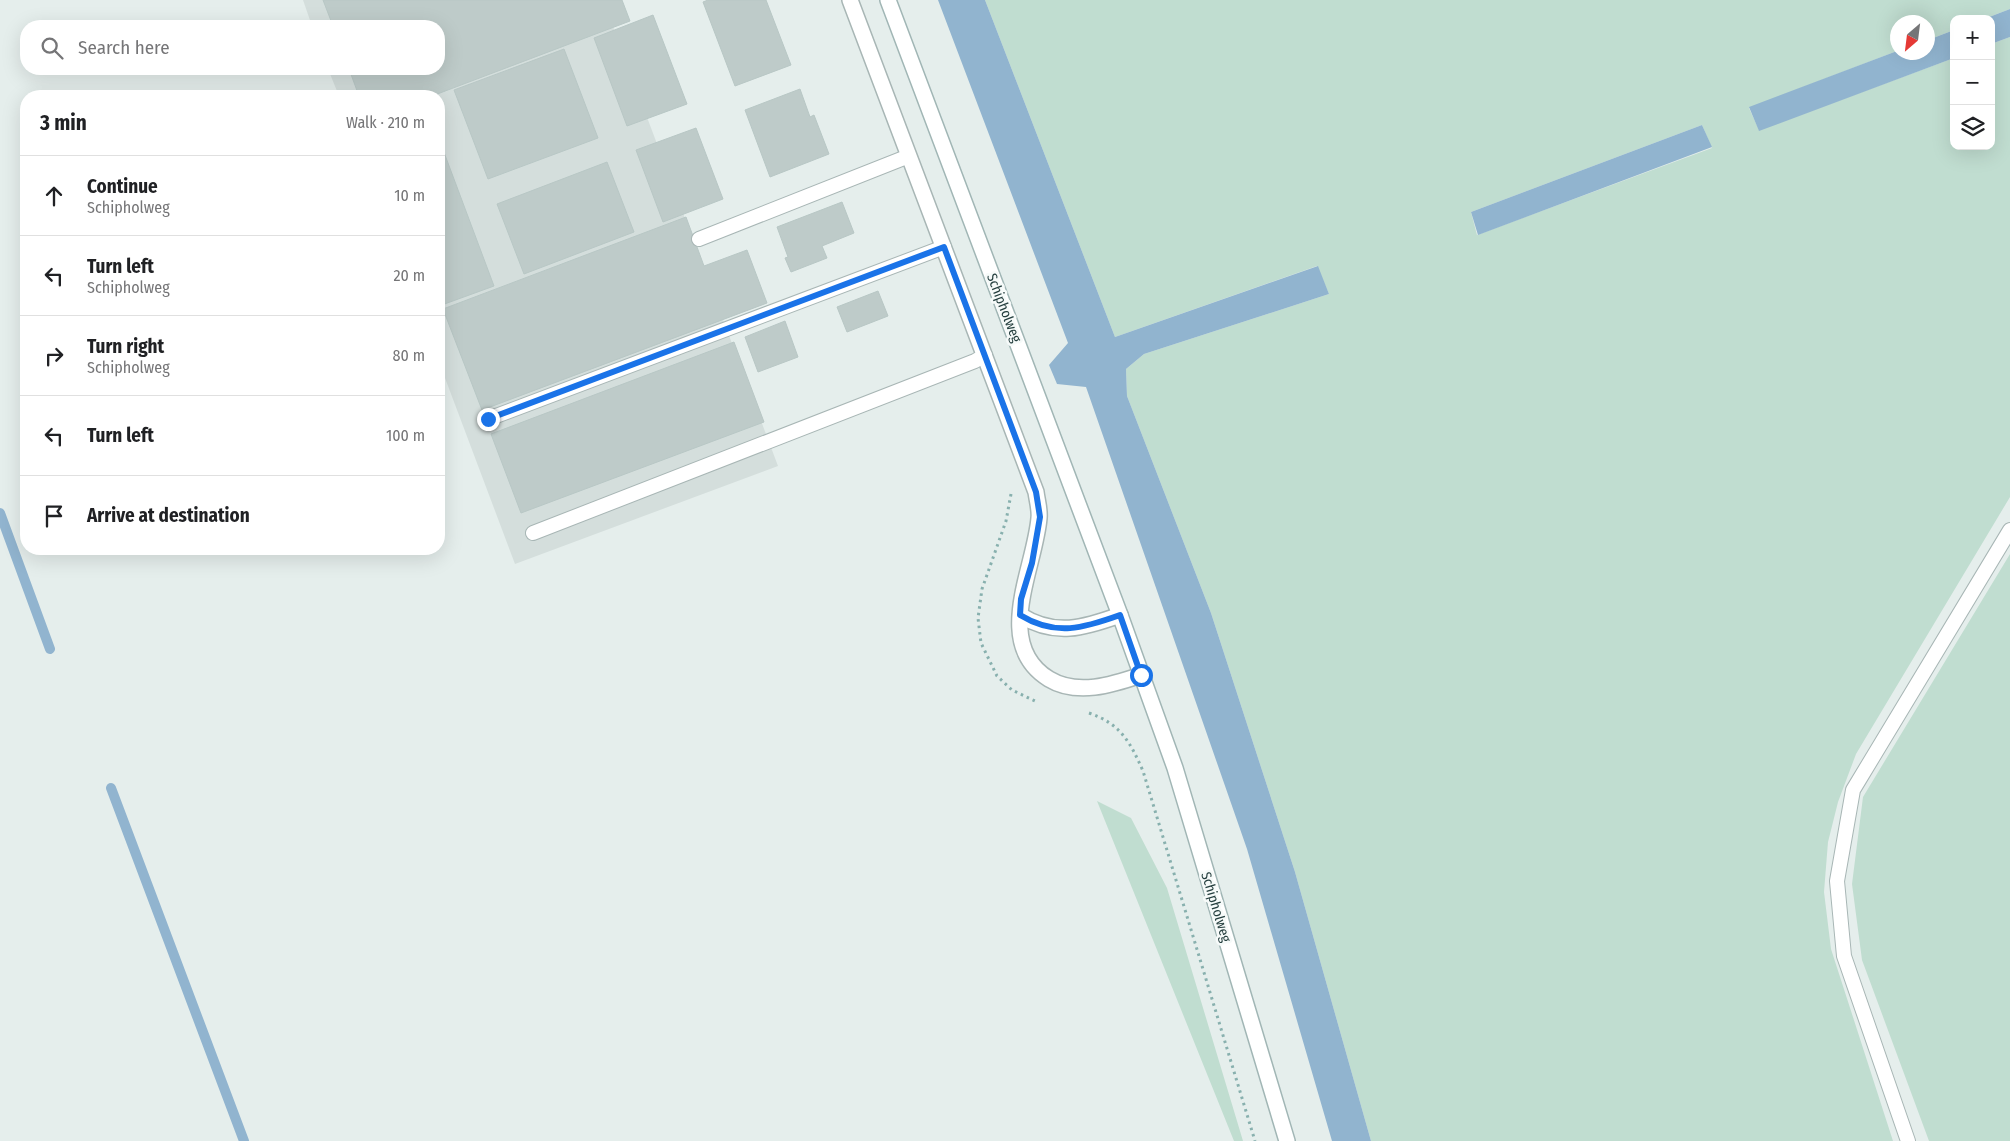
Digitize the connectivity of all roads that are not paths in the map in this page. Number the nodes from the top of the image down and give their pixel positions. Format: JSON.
{"nodes":[{"id":1,"x":850,"y":0,"type":"edge"},
{"id":2,"x":888,"y":0,"type":"edge"},
{"id":3,"x":909,"y":156,"type":"junction"},
{"id":4,"x":699,"y":239,"type":"dead end"},
{"id":5,"x":944,"y":247,"type":"junction"},
{"id":6,"x":985,"y":355,"type":"junction"},
{"id":7,"x":488,"y":419,"type":"dead end"},
{"id":8,"x":2010,"y":530,"type":"edge"},
{"id":9,"x":533,"y":533,"type":"dead end"},
{"id":10,"x":1020,"y":615,"type":"junction"},
{"id":11,"x":1120,"y":615,"type":"junction"},
{"id":12,"x":1141,"y":675,"type":"junction"},
{"id":13,"x":1287,"y":1141,"type":"edge"},
{"id":14,"x":1908,"y":1141,"type":"edge"}],
"edges":[{"from":1,"to":3,"type":"main road"},
{"from":2,"to":11,"type":"main road","name":"Schipholweg"},
{"from":3,"to":4,"type":"lane"},
{"from":3,"to":5,"type":"main road"},
{"from":5,"to":6,"type":"main road"},
{"from":5,"to":7,"type":"lane"},
{"from":6,"to":9,"type":"lane"},
{"from":6,"to":10,"type":"main road"},
{"from":8,"to":14,"type":"lane"},
{"from":10,"to":11,"type":"main road"},
{"from":10,"to":12,"type":"main road"},
{"from":11,"to":12,"type":"main road","name":"Schipholweg"},
{"from":12,"to":13,"type":"main road","name":"Schipholweg"}]}
